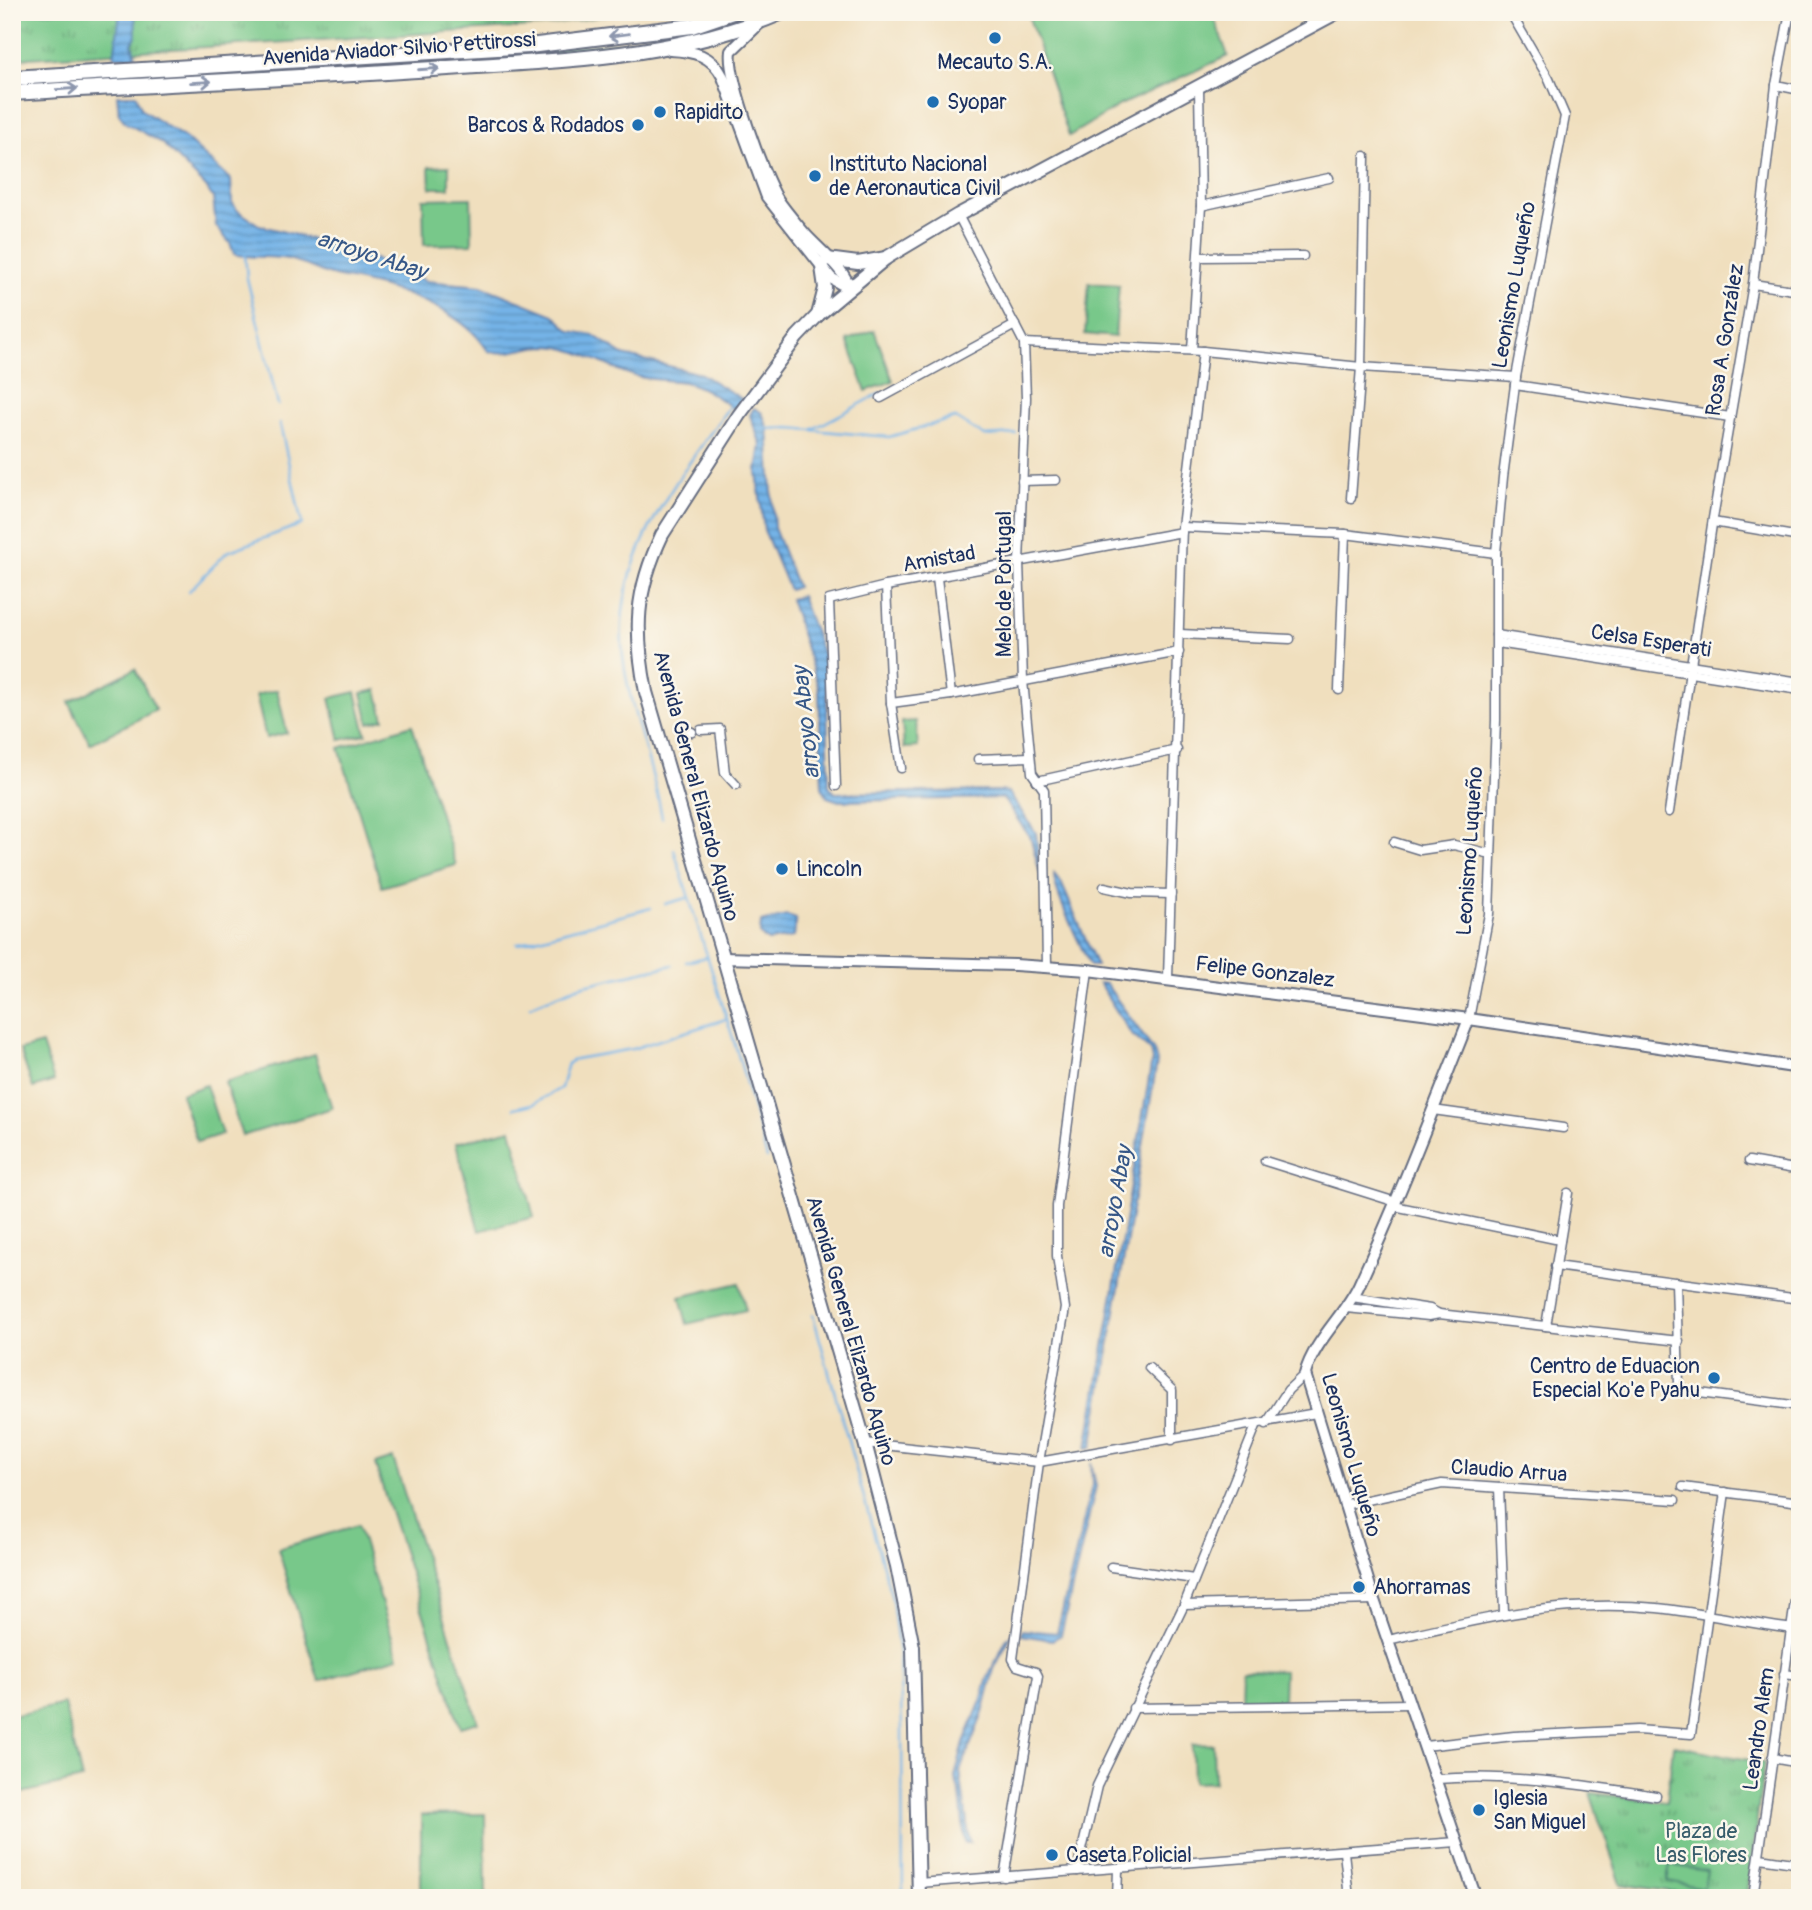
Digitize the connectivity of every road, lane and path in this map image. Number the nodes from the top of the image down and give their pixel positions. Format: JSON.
{"nodes":[{"id":1,"x":733,"y":12,"type":"edge"},
{"id":2,"x":782,"y":12,"type":"edge"},
{"id":3,"x":1338,"y":12,"type":"edge"},
{"id":4,"x":1510,"y":12,"type":"edge"},
{"id":5,"x":1790,"y":12,"type":"edge"},
{"id":6,"x":764,"y":20,"type":"junction"},
{"id":7,"x":653,"y":48,"type":"junction"},
{"id":8,"x":12,"y":78,"type":"edge"},
{"id":9,"x":1776,"y":85,"type":"junction"},
{"id":10,"x":1199,"y":88,"type":"junction"},
{"id":11,"x":1800,"y":90,"type":"edge"},
{"id":12,"x":12,"y":93,"type":"edge"},
{"id":13,"x":1365,"y":156,"type":"dead end"},
{"id":14,"x":1328,"y":178,"type":"dead end"},
{"id":15,"x":1201,"y":206,"type":"junction"},
{"id":16,"x":958,"y":215,"type":"junction"},
{"id":17,"x":1303,"y":256,"type":"dead end"},
{"id":18,"x":1199,"y":257,"type":"junction"},
{"id":19,"x":886,"y":258,"type":"junction"},
{"id":20,"x":824,"y":263,"type":"junction"},
{"id":21,"x":1753,"y":284,"type":"junction"},
{"id":22,"x":851,"y":287,"type":"junction"},
{"id":23,"x":1800,"y":291,"type":"edge"},
{"id":24,"x":818,"y":315,"type":"junction"},
{"id":25,"x":1015,"y":325,"type":"junction"},
{"id":26,"x":1024,"y":343,"type":"junction"},
{"id":27,"x":1192,"y":350,"type":"junction"},
{"id":28,"x":1203,"y":351,"type":"junction"},
{"id":29,"x":1361,"y":367,"type":"junction"},
{"id":30,"x":1516,"y":381,"type":"junction"},
{"id":31,"x":881,"y":398,"type":"dead end"},
{"id":32,"x":1730,"y":418,"type":"junction"},
{"id":33,"x":1056,"y":480,"type":"dead end"},
{"id":34,"x":1022,"y":481,"type":"junction"},
{"id":35,"x":1351,"y":498,"type":"dead end"},
{"id":36,"x":1713,"y":522,"type":"junction"},
{"id":37,"x":1182,"y":530,"type":"junction"},
{"id":38,"x":1345,"y":534,"type":"junction"},
{"id":39,"x":1800,"y":537,"type":"edge"},
{"id":40,"x":1496,"y":553,"type":"junction"},
{"id":41,"x":1019,"y":562,"type":"junction"},
{"id":42,"x":937,"y":578,"type":"junction"},
{"id":43,"x":886,"y":586,"type":"junction"},
{"id":44,"x":1180,"y":634,"type":"junction"},
{"id":45,"x":1290,"y":639,"type":"dead end"},
{"id":46,"x":1497,"y":639,"type":"junction"},
{"id":47,"x":1179,"y":652,"type":"junction"},
{"id":48,"x":1692,"y":669,"type":"junction"},
{"id":49,"x":1023,"y":681,"type":"junction"},
{"id":50,"x":1800,"y":682,"type":"edge"},
{"id":51,"x":1339,"y":690,"type":"dead end"},
{"id":52,"x":1800,"y":690,"type":"edge"},
{"id":53,"x":951,"y":695,"type":"junction"},
{"id":54,"x":891,"y":703,"type":"junction"},
{"id":55,"x":698,"y":730,"type":"dead end"},
{"id":56,"x":1177,"y":750,"type":"junction"},
{"id":57,"x":1030,"y":757,"type":"junction"},
{"id":58,"x":978,"y":759,"type":"dead end"},
{"id":59,"x":901,"y":768,"type":"dead end"},
{"id":60,"x":1037,"y":781,"type":"junction"},
{"id":61,"x":736,"y":785,"type":"dead end"},
{"id":62,"x":836,"y":786,"type":"dead end"},
{"id":63,"x":1670,"y":812,"type":"dead end"},
{"id":64,"x":1394,"y":842,"type":"dead end"},
{"id":65,"x":1492,"y":854,"type":"junction"},
{"id":66,"x":1104,"y":887,"type":"dead end"},
{"id":67,"x":1171,"y":894,"type":"junction"},
{"id":68,"x":722,"y":958,"type":"junction"},
{"id":69,"x":1047,"y":966,"type":"junction"},
{"id":70,"x":1088,"y":970,"type":"junction"},
{"id":71,"x":1168,"y":978,"type":"junction"},
{"id":72,"x":1469,"y":1019,"type":"junction"},
{"id":73,"x":1800,"y":1068,"type":"edge"},
{"id":74,"x":1433,"y":1111,"type":"junction"},
{"id":75,"x":1563,"y":1128,"type":"dead end"},
{"id":76,"x":1265,"y":1161,"type":"dead end"},
{"id":77,"x":1749,"y":1161,"type":"dead end"},
{"id":78,"x":1800,"y":1170,"type":"edge"},
{"id":79,"x":1568,"y":1193,"type":"dead end"},
{"id":80,"x":1395,"y":1204,"type":"junction"},
{"id":81,"x":1560,"y":1240,"type":"junction"},
{"id":82,"x":1555,"y":1266,"type":"junction"},
{"id":83,"x":1676,"y":1282,"type":"junction"},
{"id":84,"x":1800,"y":1299,"type":"edge"},
{"id":85,"x":1349,"y":1302,"type":"junction"},
{"id":86,"x":1546,"y":1326,"type":"junction"},
{"id":87,"x":1679,"y":1341,"type":"junction"},
{"id":88,"x":1149,"y":1368,"type":"dead end"},
{"id":89,"x":1305,"y":1374,"type":"junction"},
{"id":90,"x":1800,"y":1406,"type":"edge"},
{"id":91,"x":1316,"y":1413,"type":"junction"},
{"id":92,"x":1266,"y":1424,"type":"junction"},
{"id":93,"x":1256,"y":1426,"type":"junction"},
{"id":94,"x":1172,"y":1440,"type":"junction"},
{"id":95,"x":865,"y":1443,"type":"junction"},
{"id":96,"x":1039,"y":1462,"type":"junction"},
{"id":97,"x":1683,"y":1487,"type":"dead end"},
{"id":98,"x":1499,"y":1488,"type":"junction"},
{"id":99,"x":1726,"y":1492,"type":"junction"},
{"id":100,"x":1675,"y":1500,"type":"dead end"},
{"id":101,"x":1800,"y":1502,"type":"edge"},
{"id":102,"x":1344,"y":1505,"type":"junction"},
{"id":103,"x":1800,"y":1566,"type":"edge"},
{"id":104,"x":1111,"y":1567,"type":"dead end"},
{"id":105,"x":1194,"y":1579,"type":"junction"},
{"id":106,"x":1374,"y":1600,"type":"junction"},
{"id":107,"x":1184,"y":1605,"type":"junction"},
{"id":108,"x":1504,"y":1612,"type":"junction"},
{"id":109,"x":1709,"y":1615,"type":"junction"},
{"id":110,"x":1795,"y":1629,"type":"edge"},
{"id":111,"x":1388,"y":1640,"type":"junction"},
{"id":112,"x":1784,"y":1674,"type":"junction"},
{"id":113,"x":1800,"y":1676,"type":"edge"},
{"id":114,"x":1410,"y":1704,"type":"junction"},
{"id":115,"x":1133,"y":1708,"type":"junction"},
{"id":116,"x":1425,"y":1746,"type":"junction"},
{"id":117,"x":1772,"y":1758,"type":"junction"},
{"id":118,"x":1800,"y":1763,"type":"edge"},
{"id":119,"x":1436,"y":1779,"type":"junction"},
{"id":120,"x":1656,"y":1796,"type":"dead end"},
{"id":121,"x":1457,"y":1842,"type":"junction"},
{"id":122,"x":1344,"y":1852,"type":"junction"},
{"id":123,"x":1760,"y":1858,"type":"junction"},
{"id":124,"x":1800,"y":1864,"type":"edge"},
{"id":125,"x":1118,"y":1870,"type":"junction"},
{"id":126,"x":1077,"y":1871,"type":"junction"},
{"id":127,"x":1004,"y":1877,"type":"junction"},
{"id":128,"x":919,"y":1883,"type":"junction"},
{"id":129,"x":919,"y":1898,"type":"edge"},
{"id":130,"x":1116,"y":1898,"type":"edge"},
{"id":131,"x":1349,"y":1898,"type":"edge"},
{"id":132,"x":1476,"y":1898,"type":"edge"},
{"id":133,"x":1621,"y":1898,"type":"edge"},
{"id":134,"x":1637,"y":1898,"type":"edge"},
{"id":135,"x":1753,"y":1898,"type":"edge"}],
"edges":[{"from":1,"to":8,"type":"highway","name":"Avenida Aviador Silvio Pettirossi","one_way":true},
{"from":2,"to":6,"type":"highway","name":"Avenida Aviador Silvio Pettirossi"},
{"from":3,"to":10,"type":"main road","name":"Avenida General Elizardo Aquino"},
{"from":4,"to":30,"type":"street","name":"Leonismo Luqueño"},
{"from":5,"to":9,"type":"street","name":"Rosa A. González"},
{"from":6,"to":7,"type":"highway","name":"Avenida Aviador Silvio Pettirossi"},
{"from":6,"to":20,"type":"street"},
{"from":12,"to":7,"type":"highway","name":"Avenida Aviador Silvio Pettirossi","one_way":true},
{"from":7,"to":20,"type":"street"},
{"from":9,"to":11,"type":"street"},
{"from":9,"to":21,"type":"street","name":"Rosa A. González"},
{"from":10,"to":15,"type":"street"},
{"from":10,"to":16,"type":"main road","name":"Avenida General Elizardo Aquino"},
{"from":13,"to":29,"type":"street"},
{"from":14,"to":15,"type":"street"},
{"from":15,"to":18,"type":"street"},
{"from":16,"to":19,"type":"main road","name":"Avenida General Elizardo Aquino"},
{"from":16,"to":25,"type":"street","name":"Melo de Portugal"},
{"from":17,"to":18,"type":"street"},
{"from":18,"to":27,"type":"street"},
{"from":19,"to":20,"type":"main road"},
{"from":19,"to":22,"type":"main road","name":"Avenida General Elizardo Aquino"},
{"from":20,"to":22,"type":"street"},
{"from":20,"to":24,"type":"main road"},
{"from":21,"to":23,"type":"street"},
{"from":21,"to":32,"type":"street","name":"Rosa A. González"},
{"from":22,"to":24,"type":"main road","name":"Avenida General Elizardo Aquino"},
{"from":24,"to":68,"type":"main road","name":"Avenida General Elizardo Aquino"},
{"from":25,"to":26,"type":"street","name":"Melo de Portugal"},
{"from":25,"to":31,"type":"street"},
{"from":26,"to":27,"type":"street"},
{"from":26,"to":34,"type":"street","name":"Melo de Portugal"},
{"from":27,"to":28,"type":"street"},
{"from":28,"to":29,"type":"street"},
{"from":28,"to":37,"type":"street"},
{"from":29,"to":30,"type":"street"},
{"from":29,"to":35,"type":"street"},
{"from":30,"to":32,"type":"street"},
{"from":30,"to":40,"type":"street","name":"Leonismo Luqueño"},
{"from":32,"to":36,"type":"street","name":"Rosa A. González"},
{"from":33,"to":34,"type":"street"},
{"from":34,"to":41,"type":"street","name":"Melo de Portugal"},
{"from":36,"to":39,"type":"street"},
{"from":36,"to":48,"type":"street","name":"Rosa A. González"},
{"from":37,"to":38,"type":"street","name":"Amistad"},
{"from":37,"to":41,"type":"street","name":"Amistad"},
{"from":37,"to":44,"type":"street"},
{"from":38,"to":40,"type":"street","name":"Amistad"},
{"from":38,"to":51,"type":"street"},
{"from":40,"to":46,"type":"street","name":"Leonismo Luqueño"},
{"from":41,"to":42,"type":"street","name":"Amistad"},
{"from":41,"to":49,"type":"street","name":"Melo de Portugal"},
{"from":42,"to":43,"type":"street","name":"Amistad"},
{"from":42,"to":53,"type":"street"},
{"from":43,"to":54,"type":"street"},
{"from":43,"to":62,"type":"street","name":"Amistad"},
{"from":44,"to":45,"type":"street"},
{"from":44,"to":47,"type":"street"},
{"from":46,"to":48,"type":"street","name":"Celsa Esperati"},
{"from":46,"to":65,"type":"street","name":"Leonismo Luqueño"},
{"from":47,"to":49,"type":"street"},
{"from":47,"to":56,"type":"street"},
{"from":48,"to":50,"type":"street","name":"Celsa Esperati"},
{"from":48,"to":52,"type":"street","name":"Celsa Esperati"},
{"from":48,"to":63,"type":"street","name":"Rosa A. González"},
{"from":49,"to":53,"type":"street"},
{"from":49,"to":57,"type":"street","name":"Melo de Portugal"},
{"from":53,"to":54,"type":"street"},
{"from":54,"to":59,"type":"street"},
{"from":55,"to":61,"type":"street"},
{"from":56,"to":60,"type":"street"},
{"from":56,"to":67,"type":"street"},
{"from":57,"to":58,"type":"street"},
{"from":57,"to":60,"type":"street","name":"Melo de Portugal"},
{"from":60,"to":69,"type":"street","name":"Melo de Portugal"},
{"from":64,"to":65,"type":"street"},
{"from":65,"to":72,"type":"street","name":"Leonismo Luqueño"},
{"from":66,"to":67,"type":"street"},
{"from":67,"to":71,"type":"street"},
{"from":68,"to":69,"type":"street","name":"Felipe Gonzalez"},
{"from":68,"to":95,"type":"main road","name":"Avenida General Elizardo Aquino"},
{"from":69,"to":70,"type":"street","name":"Felipe Gonzalez"},
{"from":70,"to":71,"type":"street","name":"Felipe Gonzalez"},
{"from":70,"to":96,"type":"street"},
{"from":71,"to":72,"type":"street","name":"Felipe Gonzalez"},
{"from":72,"to":73,"type":"street","name":"Felipe Gonzalez"},
{"from":72,"to":74,"type":"street","name":"Leonismo Luqueño"},
{"from":74,"to":75,"type":"street"},
{"from":74,"to":80,"type":"street","name":"Leonismo Luqueño"},
{"from":76,"to":80,"type":"street"},
{"from":77,"to":78,"type":"street"},
{"from":79,"to":81,"type":"street"},
{"from":80,"to":81,"type":"street"},
{"from":80,"to":85,"type":"street","name":"Leonismo Luqueño"},
{"from":81,"to":82,"type":"street"},
{"from":82,"to":83,"type":"street"},
{"from":82,"to":86,"type":"street"},
{"from":83,"to":84,"type":"street"},
{"from":83,"to":87,"type":"street"},
{"from":85,"to":86,"type":"street"},
{"from":85,"to":89,"type":"street","name":"Leonismo Luqueño"},
{"from":86,"to":87,"type":"street"},
{"from":87,"to":90,"type":"street"},
{"from":88,"to":94,"type":"street"},
{"from":89,"to":91,"type":"street","name":"Leonismo Luqueño"},
{"from":89,"to":92,"type":"street"},
{"from":91,"to":92,"type":"street"},
{"from":91,"to":102,"type":"street","name":"Leonismo Luqueño"},
{"from":92,"to":93,"type":"street"},
{"from":93,"to":94,"type":"street"},
{"from":93,"to":105,"type":"street"},
{"from":94,"to":96,"type":"street"},
{"from":95,"to":96,"type":"street"},
{"from":95,"to":128,"type":"main road","name":"Avenida General Elizardo Aquino"},
{"from":96,"to":127,"type":"street"},
{"from":97,"to":99,"type":"street"},
{"from":98,"to":100,"type":"street","name":"Claudio Arrua"},
{"from":98,"to":102,"type":"street","name":"Claudio Arrua"},
{"from":98,"to":108,"type":"street"},
{"from":99,"to":101,"type":"street"},
{"from":99,"to":109,"type":"street"},
{"from":102,"to":106,"type":"street","name":"Leonismo Luqueño"},
{"from":103,"to":110,"type":"street","name":"Leandro Alem"},
{"from":104,"to":105,"type":"street"},
{"from":105,"to":107,"type":"street"},
{"from":106,"to":107,"type":"street"},
{"from":106,"to":111,"type":"street","name":"Leonismo Luqueño"},
{"from":107,"to":115,"type":"street"},
{"from":108,"to":109,"type":"street"},
{"from":108,"to":111,"type":"street"},
{"from":109,"to":110,"type":"street"},
{"from":109,"to":116,"type":"street"},
{"from":110,"to":112,"type":"street","name":"Leandro Alem"},
{"from":111,"to":114,"type":"street","name":"Leonismo Luqueño"},
{"from":112,"to":113,"type":"street"},
{"from":112,"to":117,"type":"street","name":"Leandro Alem"},
{"from":114,"to":115,"type":"street"},
{"from":114,"to":116,"type":"street","name":"Leonismo Luqueño"},
{"from":115,"to":126,"type":"street"},
{"from":116,"to":119,"type":"street","name":"Leonismo Luqueño"},
{"from":117,"to":118,"type":"street"},
{"from":117,"to":123,"type":"street","name":"Leandro Alem"},
{"from":119,"to":120,"type":"street"},
{"from":119,"to":121,"type":"street","name":"Leonismo Luqueño"},
{"from":121,"to":122,"type":"street"},
{"from":121,"to":132,"type":"street","name":"Leonismo Luqueño"},
{"from":122,"to":125,"type":"street"},
{"from":122,"to":131,"type":"street"},
{"from":123,"to":124,"type":"street"},
{"from":123,"to":135,"type":"street","name":"Leandro Alem"},
{"from":125,"to":126,"type":"street"},
{"from":125,"to":130,"type":"street"},
{"from":126,"to":127,"type":"street"},
{"from":127,"to":128,"type":"street"},
{"from":128,"to":129,"type":"main road","name":"Avenida General Elizardo Aquino"},
{"from":133,"to":134,"type":"street"}]}
